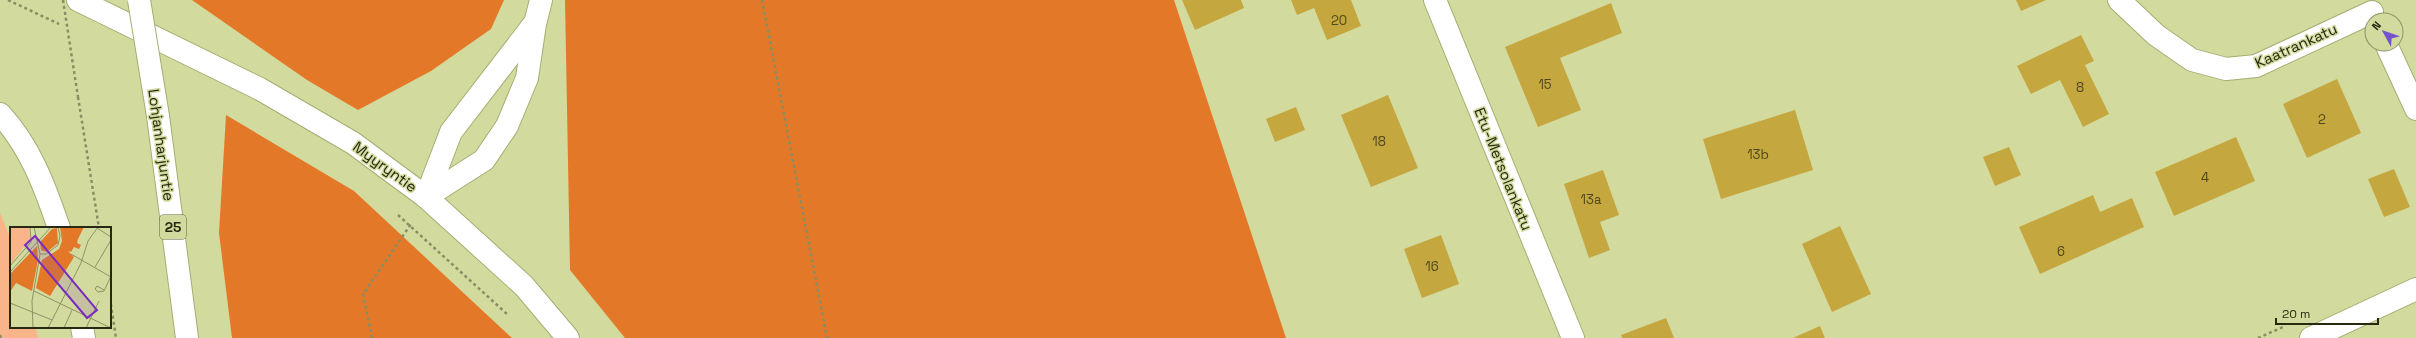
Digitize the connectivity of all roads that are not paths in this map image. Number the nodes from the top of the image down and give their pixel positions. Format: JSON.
{"nodes":[{"id":1,"x":78,"y":0,"type":"edge"},
{"id":2,"x":139,"y":0,"type":"edge"},
{"id":3,"x":541,"y":0,"type":"edge"},
{"id":4,"x":1435,"y":0,"type":"edge"},
{"id":5,"x":2120,"y":0,"type":"edge"},
{"id":6,"x":2371,"y":11,"type":"edge"},
{"id":7,"x":535,"y":24,"type":"junction"},
{"id":8,"x":2390,"y":52,"type":"edge"},
{"id":9,"x":2416,"y":109,"type":"edge"},
{"id":10,"x":0,"y":114,"type":"edge"},
{"id":11,"x":426,"y":197,"type":"junction"},
{"id":12,"x":59,"y":227,"type":"edge"},
{"id":13,"x":2416,"y":289,"type":"edge"},
{"id":14,"x":82,"y":328,"type":"edge"},
{"id":15,"x":84,"y":338,"type":"edge"},
{"id":16,"x":187,"y":338,"type":"edge"},
{"id":17,"x":568,"y":338,"type":"edge"},
{"id":18,"x":1573,"y":338,"type":"edge"},
{"id":19,"x":2310,"y":338,"type":"edge"}],
"edges":[{"from":1,"to":11,"type":"main road","name":"Myyryntie"},
{"from":2,"to":16,"type":"main road","name":"Lohjanharjuntie","number":"25","bridge":true},
{"from":3,"to":7,"type":"main road"},
{"from":4,"to":18,"type":"main road","name":"Etu-Metsolankatu"},
{"from":5,"to":6,"type":"main road","name":"Kaatrankatu"},
{"from":7,"to":11,"type":"main road"},
{"from":7,"to":11,"type":"main road"},
{"from":8,"to":9,"type":"main road"},
{"from":10,"to":12,"type":"main road"},
{"from":11,"to":17,"type":"main road","name":"Myyryntie"},
{"from":13,"to":19,"type":"main road"},
{"from":14,"to":15,"type":"main road"}]}
